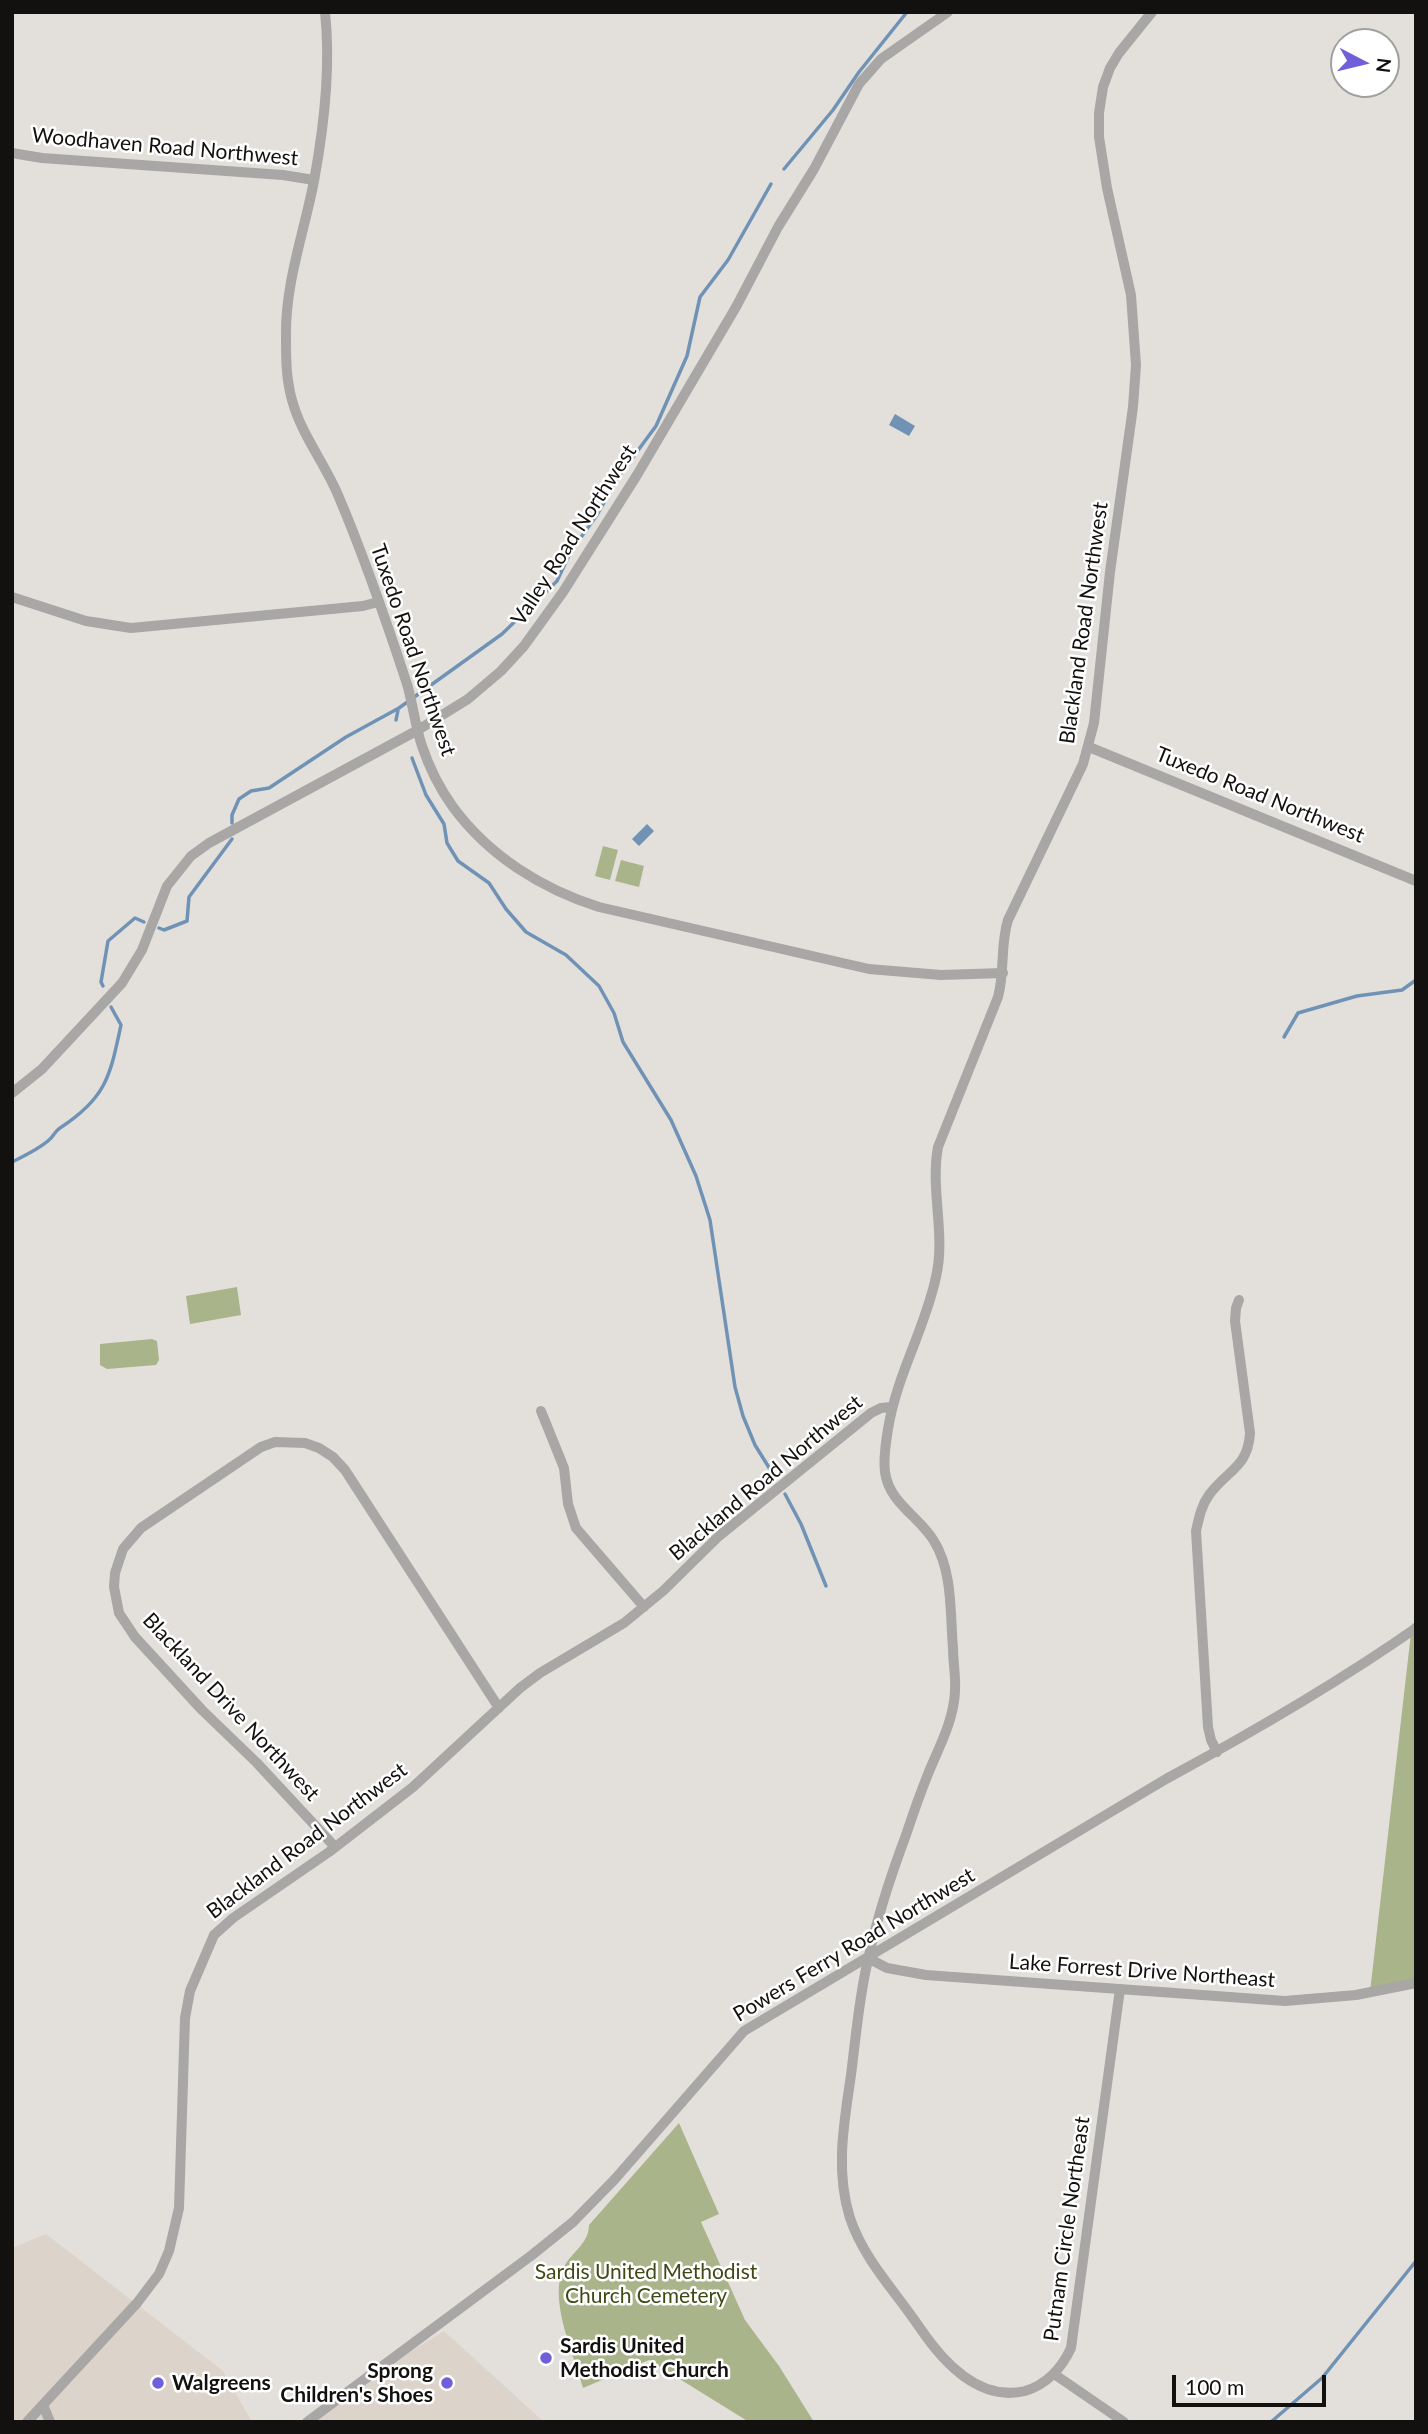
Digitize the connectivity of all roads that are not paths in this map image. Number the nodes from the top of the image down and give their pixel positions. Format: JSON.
{"nodes":[{"id":1,"x":325,"y":12,"type":"edge"},
{"id":2,"x":948,"y":12,"type":"edge"},
{"id":3,"x":1152,"y":12,"type":"edge"},
{"id":4,"x":12,"y":153,"type":"edge"},
{"id":5,"x":314,"y":180,"type":"junction"},
{"id":6,"x":12,"y":597,"type":"edge"},
{"id":7,"x":378,"y":602,"type":"junction"},
{"id":8,"x":418,"y":730,"type":"junction"},
{"id":9,"x":1089,"y":747,"type":"junction"},
{"id":10,"x":1416,"y":881,"type":"edge"},
{"id":11,"x":1003,"y":973,"type":"junction"},
{"id":12,"x":12,"y":1093,"type":"edge"},
{"id":13,"x":1239,"y":1300,"type":"dead end"},
{"id":14,"x":891,"y":1407,"type":"junction"},
{"id":15,"x":541,"y":1411,"type":"dead end"},
{"id":16,"x":644,"y":1607,"type":"junction"},
{"id":17,"x":1416,"y":1628,"type":"edge"},
{"id":18,"x":499,"y":1708,"type":"junction"},
{"id":19,"x":1217,"y":1752,"type":"junction"},
{"id":20,"x":335,"y":1847,"type":"junction"},
{"id":21,"x":868,"y":1958,"type":"junction"},
{"id":22,"x":1416,"y":1983,"type":"edge"},
{"id":23,"x":1120,"y":1989,"type":"junction"},
{"id":24,"x":1054,"y":2374,"type":"junction"},
{"id":25,"x":43,"y":2405,"type":"junction"},
{"id":26,"x":27,"y":2422,"type":"edge"},
{"id":27,"x":50,"y":2422,"type":"edge"},
{"id":28,"x":307,"y":2422,"type":"edge"},
{"id":29,"x":1124,"y":2422,"type":"edge"}],
"edges":[{"from":1,"to":5,"type":"street","name":"Tuxedo Road Northwest"},
{"from":2,"to":8,"type":"street","name":"Valley Road Northwest"},
{"from":3,"to":9,"type":"street","name":"Blackland Road Northwest"},
{"from":4,"to":5,"type":"street","name":"Woodhaven Road Northwest"},
{"from":5,"to":7,"type":"street","name":"Tuxedo Road Northwest"},
{"from":6,"to":7,"type":"street"},
{"from":7,"to":8,"type":"street","name":"Tuxedo Road Northwest"},
{"from":8,"to":11,"type":"street","name":"Tuxedo Road Northwest"},
{"from":8,"to":12,"type":"street","name":"Valley Road Northwest"},
{"from":9,"to":10,"type":"street","name":"Tuxedo Road Northwest"},
{"from":9,"to":11,"type":"street","name":"Blackland Road Northwest"},
{"from":11,"to":14,"type":"street","name":"Blackland Road Northwest"},
{"from":13,"to":19,"type":"street"},
{"from":14,"to":16,"type":"street","name":"Blackland Road Northwest"},
{"from":14,"to":21,"type":"street","name":"Putnam Circle Northeast"},
{"from":15,"to":16,"type":"street"},
{"from":16,"to":18,"type":"street","name":"Blackland Road Northwest"},
{"from":17,"to":19,"type":"street","name":"Powers Ferry Road Northwest"},
{"from":18,"to":20,"type":"street","name":"Blackland Road Northwest"},
{"from":18,"to":20,"type":"street","name":"Blackland Drive Northwest"},
{"from":19,"to":21,"type":"street","name":"Powers Ferry Road Northwest"},
{"from":20,"to":25,"type":"street","name":"Blackland Road Northwest"},
{"from":21,"to":23,"type":"street","name":"Lake Forrest Drive Northeast"},
{"from":21,"to":24,"type":"street","name":"Putnam Circle Northeast"},
{"from":21,"to":28,"type":"street","name":"Powers Ferry Road Northwest"},
{"from":22,"to":23,"type":"street","name":"Lake Forrest Drive Northeast"},
{"from":23,"to":24,"type":"street","name":"Putnam Circle Northeast"},
{"from":24,"to":29,"type":"street"},
{"from":25,"to":26,"type":"street","name":"Blackland Road Northwest"},
{"from":25,"to":27,"type":"street"}]}
